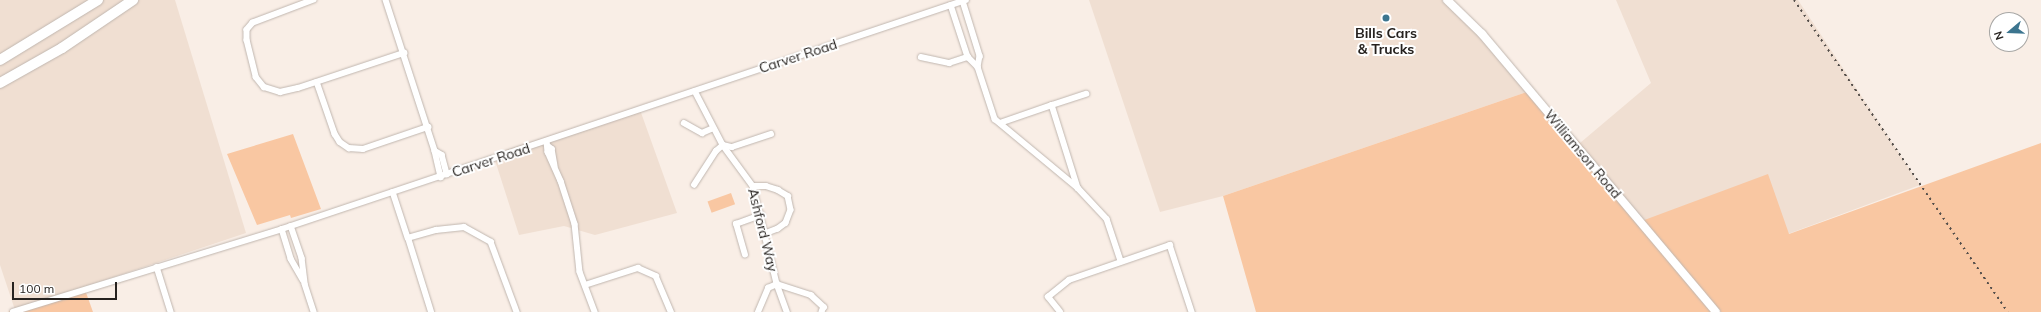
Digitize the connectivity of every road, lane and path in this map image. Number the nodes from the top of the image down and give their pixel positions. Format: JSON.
{"nodes":[{"id":1,"x":98,"y":0,"type":"edge"},
{"id":2,"x":133,"y":0,"type":"edge"},
{"id":3,"x":314,"y":0,"type":"edge"},
{"id":4,"x":386,"y":0,"type":"edge"},
{"id":5,"x":965,"y":0,"type":"edge"},
{"id":6,"x":1447,"y":0,"type":"edge"},
{"id":7,"x":951,"y":5,"type":"junction"},
{"id":8,"x":404,"y":53,"type":"junction"},
{"id":9,"x":921,"y":57,"type":"dead end"},
{"id":10,"x":968,"y":57,"type":"junction"},
{"id":11,"x":0,"y":60,"type":"edge"},
{"id":12,"x":978,"y":67,"type":"junction"},
{"id":13,"x":317,"y":82,"type":"junction"},
{"id":14,"x":0,"y":83,"type":"edge"},
{"id":15,"x":695,"y":91,"type":"junction"},
{"id":16,"x":1086,"y":94,"type":"dead end"},
{"id":17,"x":1052,"y":105,"type":"junction"},
{"id":18,"x":684,"y":123,"type":"dead end"},
{"id":19,"x":1000,"y":123,"type":"junction"},
{"id":20,"x":428,"y":127,"type":"junction"},
{"id":21,"x":713,"y":128,"type":"junction"},
{"id":22,"x":771,"y":134,"type":"dead end"},
{"id":23,"x":547,"y":144,"type":"junction"},
{"id":24,"x":723,"y":145,"type":"junction"},
{"id":25,"x":435,"y":151,"type":"junction"},
{"id":26,"x":447,"y":174,"type":"junction"},
{"id":27,"x":441,"y":176,"type":"junction"},
{"id":28,"x":694,"y":185,"type":"dead end"},
{"id":29,"x":753,"y":186,"type":"junction"},
{"id":30,"x":1078,"y":188,"type":"junction"},
{"id":31,"x":393,"y":192,"type":"junction"},
{"id":32,"x":761,"y":215,"type":"junction"},
{"id":33,"x":291,"y":226,"type":"junction"},
{"id":34,"x":282,"y":229,"type":"junction"},
{"id":35,"x":765,"y":234,"type":"junction"},
{"id":36,"x":408,"y":238,"type":"junction"},
{"id":37,"x":745,"y":255,"type":"dead end"},
{"id":38,"x":1121,"y":261,"type":"junction"},
{"id":39,"x":157,"y":267,"type":"junction"},
{"id":40,"x":305,"y":284,"type":"junction"},
{"id":41,"x":777,"y":284,"type":"junction"},
{"id":42,"x":585,"y":285,"type":"junction"},
{"id":43,"x":13,"y":312,"type":"edge"},
{"id":44,"x":171,"y":312,"type":"edge"},
{"id":45,"x":314,"y":312,"type":"edge"},
{"id":46,"x":431,"y":312,"type":"edge"},
{"id":47,"x":517,"y":312,"type":"edge"},
{"id":48,"x":595,"y":312,"type":"edge"},
{"id":49,"x":671,"y":312,"type":"edge"},
{"id":50,"x":758,"y":312,"type":"edge"},
{"id":51,"x":787,"y":312,"type":"edge"},
{"id":52,"x":822,"y":312,"type":"edge"},
{"id":53,"x":1060,"y":312,"type":"edge"},
{"id":54,"x":1192,"y":312,"type":"edge"},
{"id":55,"x":1716,"y":312,"type":"edge"}],
"edges":[{"from":1,"to":11,"type":"highway"},
{"from":2,"to":14,"type":"highway"},
{"from":3,"to":13,"type":"street"},
{"from":4,"to":8,"type":"street"},
{"from":5,"to":7,"type":"street","name":"Carver Road"},
{"from":5,"to":12,"type":"street"},
{"from":6,"to":55,"type":"main road","name":"Williamson Road"},
{"from":7,"to":10,"type":"street"},
{"from":7,"to":15,"type":"street","name":"Carver Road"},
{"from":8,"to":13,"type":"street"},
{"from":8,"to":20,"type":"street"},
{"from":9,"to":10,"type":"street"},
{"from":10,"to":12,"type":"street"},
{"from":12,"to":19,"type":"street"},
{"from":13,"to":20,"type":"street"},
{"from":15,"to":21,"type":"street","name":"Ashford Way"},
{"from":15,"to":23,"type":"street","name":"Carver Road"},
{"from":16,"to":17,"type":"street"},
{"from":17,"to":19,"type":"street"},
{"from":17,"to":30,"type":"street"},
{"from":18,"to":21,"type":"street"},
{"from":19,"to":30,"type":"street"},
{"from":20,"to":25,"type":"street"},
{"from":21,"to":24,"type":"street","name":"Ashford Way"},
{"from":22,"to":24,"type":"street"},
{"from":23,"to":26,"type":"street","name":"Carver Road"},
{"from":23,"to":42,"type":"street"},
{"from":24,"to":28,"type":"street"},
{"from":24,"to":29,"type":"street","name":"Ashford Way"},
{"from":25,"to":26,"type":"street"},
{"from":25,"to":27,"type":"street"},
{"from":26,"to":27,"type":"street","name":"Carver Road"},
{"from":27,"to":31,"type":"street","name":"Carver Road"},
{"from":29,"to":32,"type":"street","name":"Ashford Way"},
{"from":29,"to":35,"type":"street"},
{"from":30,"to":38,"type":"street"},
{"from":31,"to":33,"type":"street","name":"Carver Road"},
{"from":31,"to":36,"type":"street"},
{"from":32,"to":35,"type":"street","name":"Ashford Way"},
{"from":32,"to":37,"type":"street"},
{"from":33,"to":34,"type":"street","name":"Carver Road"},
{"from":33,"to":40,"type":"street"},
{"from":34,"to":39,"type":"street","name":"Carver Road"},
{"from":34,"to":40,"type":"street"},
{"from":35,"to":41,"type":"street","name":"Ashford Way"},
{"from":36,"to":46,"type":"street"},
{"from":36,"to":47,"type":"street"},
{"from":38,"to":53,"type":"street"},
{"from":38,"to":54,"type":"street"},
{"from":39,"to":43,"type":"street","name":"Carver Road"},
{"from":39,"to":44,"type":"street"},
{"from":40,"to":45,"type":"street"},
{"from":41,"to":50,"type":"street"},
{"from":41,"to":51,"type":"street","name":"Ashford Way"},
{"from":41,"to":52,"type":"street"},
{"from":42,"to":48,"type":"street"},
{"from":42,"to":49,"type":"street"}]}
